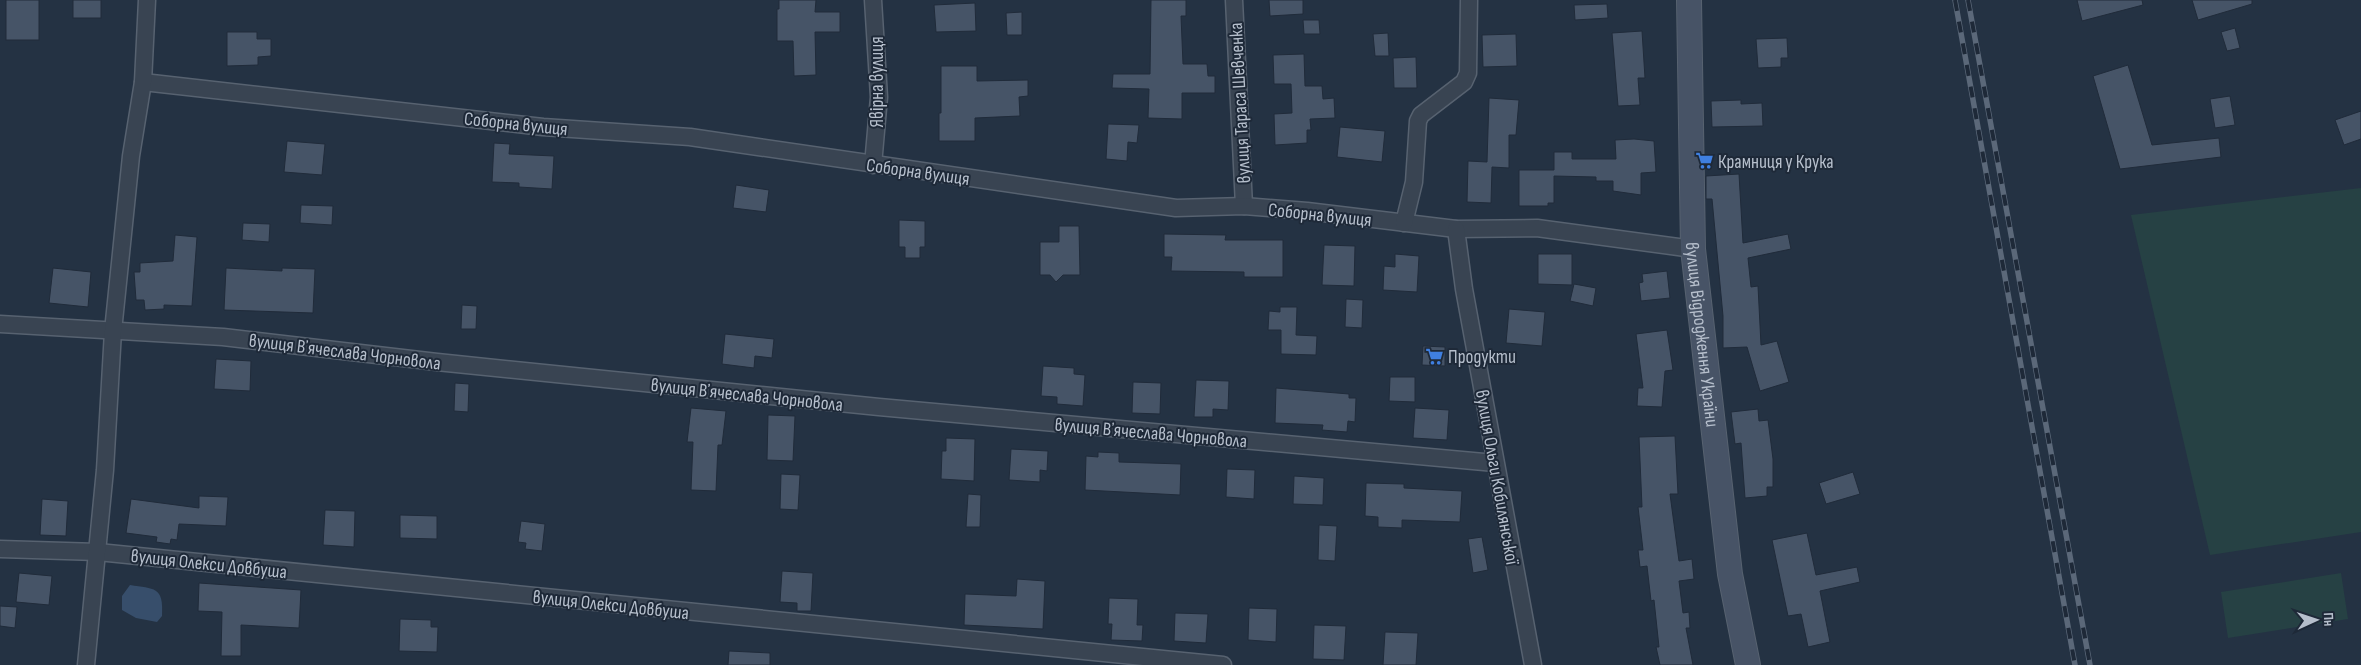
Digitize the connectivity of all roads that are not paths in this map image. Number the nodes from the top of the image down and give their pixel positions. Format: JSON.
{"nodes":[{"id":1,"x":147,"y":0,"type":"edge"},
{"id":2,"x":873,"y":0,"type":"edge"},
{"id":3,"x":1234,"y":0,"type":"edge"},
{"id":4,"x":1469,"y":0,"type":"edge"},
{"id":5,"x":1689,"y":0,"type":"edge"},
{"id":6,"x":143,"y":82,"type":"junction"},
{"id":7,"x":873,"y":165,"type":"junction"},
{"id":8,"x":1244,"y":206,"type":"junction"},
{"id":9,"x":1404,"y":223,"type":"junction"},
{"id":10,"x":1456,"y":229,"type":"junction"},
{"id":11,"x":1693,"y":249,"type":"junction"},
{"id":12,"x":0,"y":324,"type":"edge"},
{"id":13,"x":113,"y":331,"type":"junction"},
{"id":14,"x":1495,"y":463,"type":"junction"},
{"id":15,"x":0,"y":549,"type":"edge"},
{"id":16,"x":98,"y":552,"type":"junction"},
{"id":17,"x":86,"y":665,"type":"edge"},
{"id":18,"x":1223,"y":665,"type":"edge"},
{"id":19,"x":1533,"y":665,"type":"edge"},
{"id":20,"x":1748,"y":665,"type":"edge"}],
"edges":[{"from":1,"to":6,"type":"street"},
{"from":2,"to":7,"type":"street","name":"Явірна вулиця"},
{"from":3,"to":8,"type":"street","name":"вулиця Тараса Шевченка"},
{"from":4,"to":9,"type":"street"},
{"from":5,"to":11,"type":"street","name":"вулиця Відродження України"},
{"from":6,"to":7,"type":"street","name":"Соборна вулиця"},
{"from":6,"to":13,"type":"street"},
{"from":7,"to":8,"type":"street","name":"Соборна вулиця"},
{"from":8,"to":9,"type":"street","name":"Соборна вулиця"},
{"from":9,"to":10,"type":"street","name":"Соборна вулиця"},
{"from":10,"to":11,"type":"street","name":"Соборна вулиця"},
{"from":10,"to":14,"type":"street","name":"вулиця Ольги Кобилянської"},
{"from":11,"to":20,"type":"street","name":"вулиця Відродження України"},
{"from":12,"to":13,"type":"street","name":"вулиця Вʼячеслава Чорновола"},
{"from":13,"to":14,"type":"street","name":"вулиця Вʼячеслава Чорновола"},
{"from":13,"to":16,"type":"street"},
{"from":14,"to":19,"type":"street","name":"вулиця Ольги Кобилянської"},
{"from":15,"to":16,"type":"street","name":"вулиця Олекси Довбуша"},
{"from":16,"to":17,"type":"street"},
{"from":16,"to":18,"type":"street","name":"вулиця Олекси Довбуша"}]}
